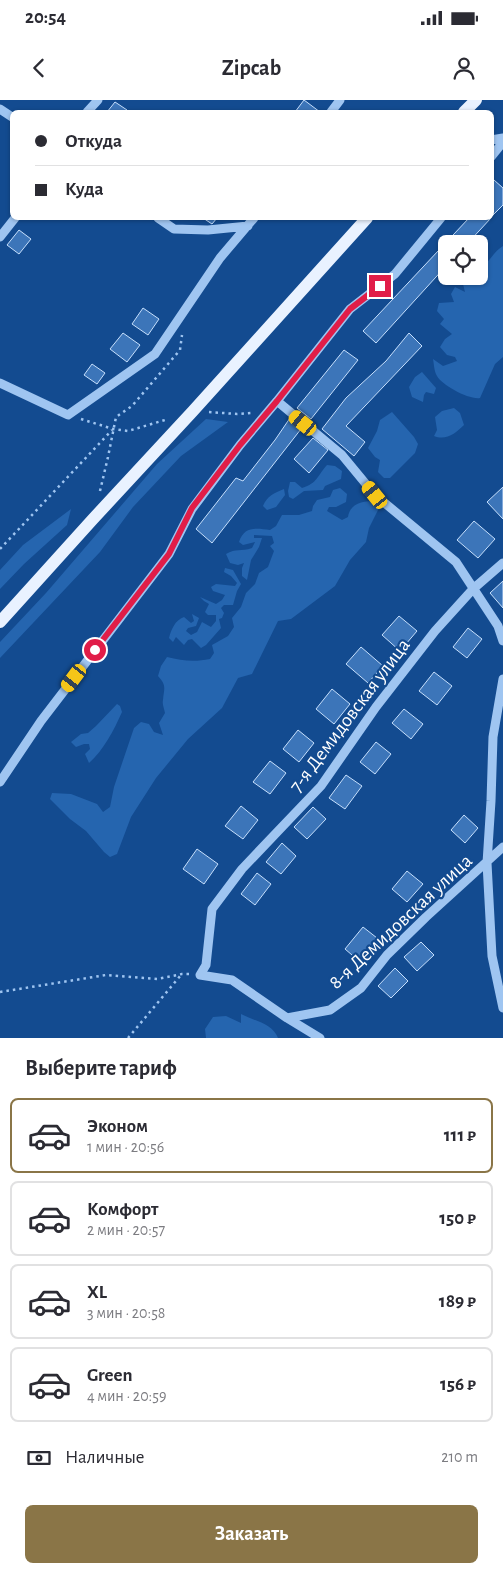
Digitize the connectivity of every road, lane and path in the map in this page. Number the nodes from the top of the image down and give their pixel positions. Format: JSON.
{"nodes":[{"id":1,"x":98,"y":100,"type":"edge"},
{"id":2,"x":476,"y":100,"type":"edge"},
{"id":3,"x":89,"y":110,"type":"edge"},
{"id":4,"x":466,"y":110,"type":"edge"},
{"id":5,"x":503,"y":142,"type":"edge"},
{"id":6,"x":494,"y":153,"type":"edge"},
{"id":7,"x":13,"y":220,"type":"edge"},
{"id":8,"x":161,"y":220,"type":"edge"},
{"id":9,"x":252,"y":220,"type":"edge"},
{"id":10,"x":365,"y":220,"type":"edge"},
{"id":11,"x":439,"y":220,"type":"edge"},
{"id":12,"x":248,"y":226,"type":"junction"},
{"id":13,"x":0,"y":237,"type":"edge"},
{"id":14,"x":182,"y":334,"type":"dead end"},
{"id":15,"x":0,"y":383,"type":"edge"},
{"id":16,"x":277,"y":401,"type":"junction"},
{"id":17,"x":114,"y":429,"type":"junction"},
{"id":18,"x":99,"y":492,"type":"dead end"},
{"id":19,"x":0,"y":550,"type":"edge"},
{"id":20,"x":503,"y":563,"type":"edge"},
{"id":21,"x":474,"y":589,"type":"junction"},
{"id":22,"x":0,"y":622,"type":"edge"},
{"id":23,"x":503,"y":641,"type":"edge"},
{"id":24,"x":503,"y":679,"type":"edge"},
{"id":25,"x":0,"y":782,"type":"edge"},
{"id":26,"x":503,"y":847,"type":"edge"},
{"id":27,"x":487,"y":863,"type":"junction"},
{"id":28,"x":182,"y":974,"type":"junction"},
{"id":29,"x":200,"y":974,"type":"junction"},
{"id":30,"x":0,"y":992,"type":"edge"},
{"id":31,"x":503,"y":1008,"type":"edge"},
{"id":32,"x":286,"y":1018,"type":"junction"},
{"id":33,"x":128,"y":1038,"type":"edge"},
{"id":34,"x":320,"y":1038,"type":"edge"}],
"edges":[{"from":1,"to":3,"type":"street"},
{"from":2,"to":4,"type":"main road"},
{"from":5,"to":6,"type":"street"},
{"from":7,"to":13,"type":"street"},
{"from":8,"to":12,"type":"street"},
{"from":9,"to":12,"type":"street"},
{"from":10,"to":22,"type":"main road"},
{"from":11,"to":16,"type":"street"},
{"from":12,"to":15,"type":"street"},
{"from":14,"to":17,"type":"path"},
{"from":16,"to":21,"type":"street"},
{"from":16,"to":25,"type":"street"},
{"from":17,"to":18,"type":"path"},
{"from":17,"to":19,"type":"path"},
{"from":20,"to":21,"type":"street","name":"7-я Демидовская улица"},
{"from":21,"to":23,"type":"street"},
{"from":21,"to":29,"type":"street","name":"7-я Демидовская улица"},
{"from":24,"to":27,"type":"street"},
{"from":26,"to":27,"type":"street","name":"8-я Демидовская улица"},
{"from":27,"to":31,"type":"street"},
{"from":27,"to":32,"type":"street","name":"8-я Демидовская улица"},
{"from":28,"to":29,"type":"path"},
{"from":28,"to":30,"type":"path"},
{"from":28,"to":33,"type":"path"},
{"from":29,"to":32,"type":"street"},
{"from":32,"to":34,"type":"street"}]}
